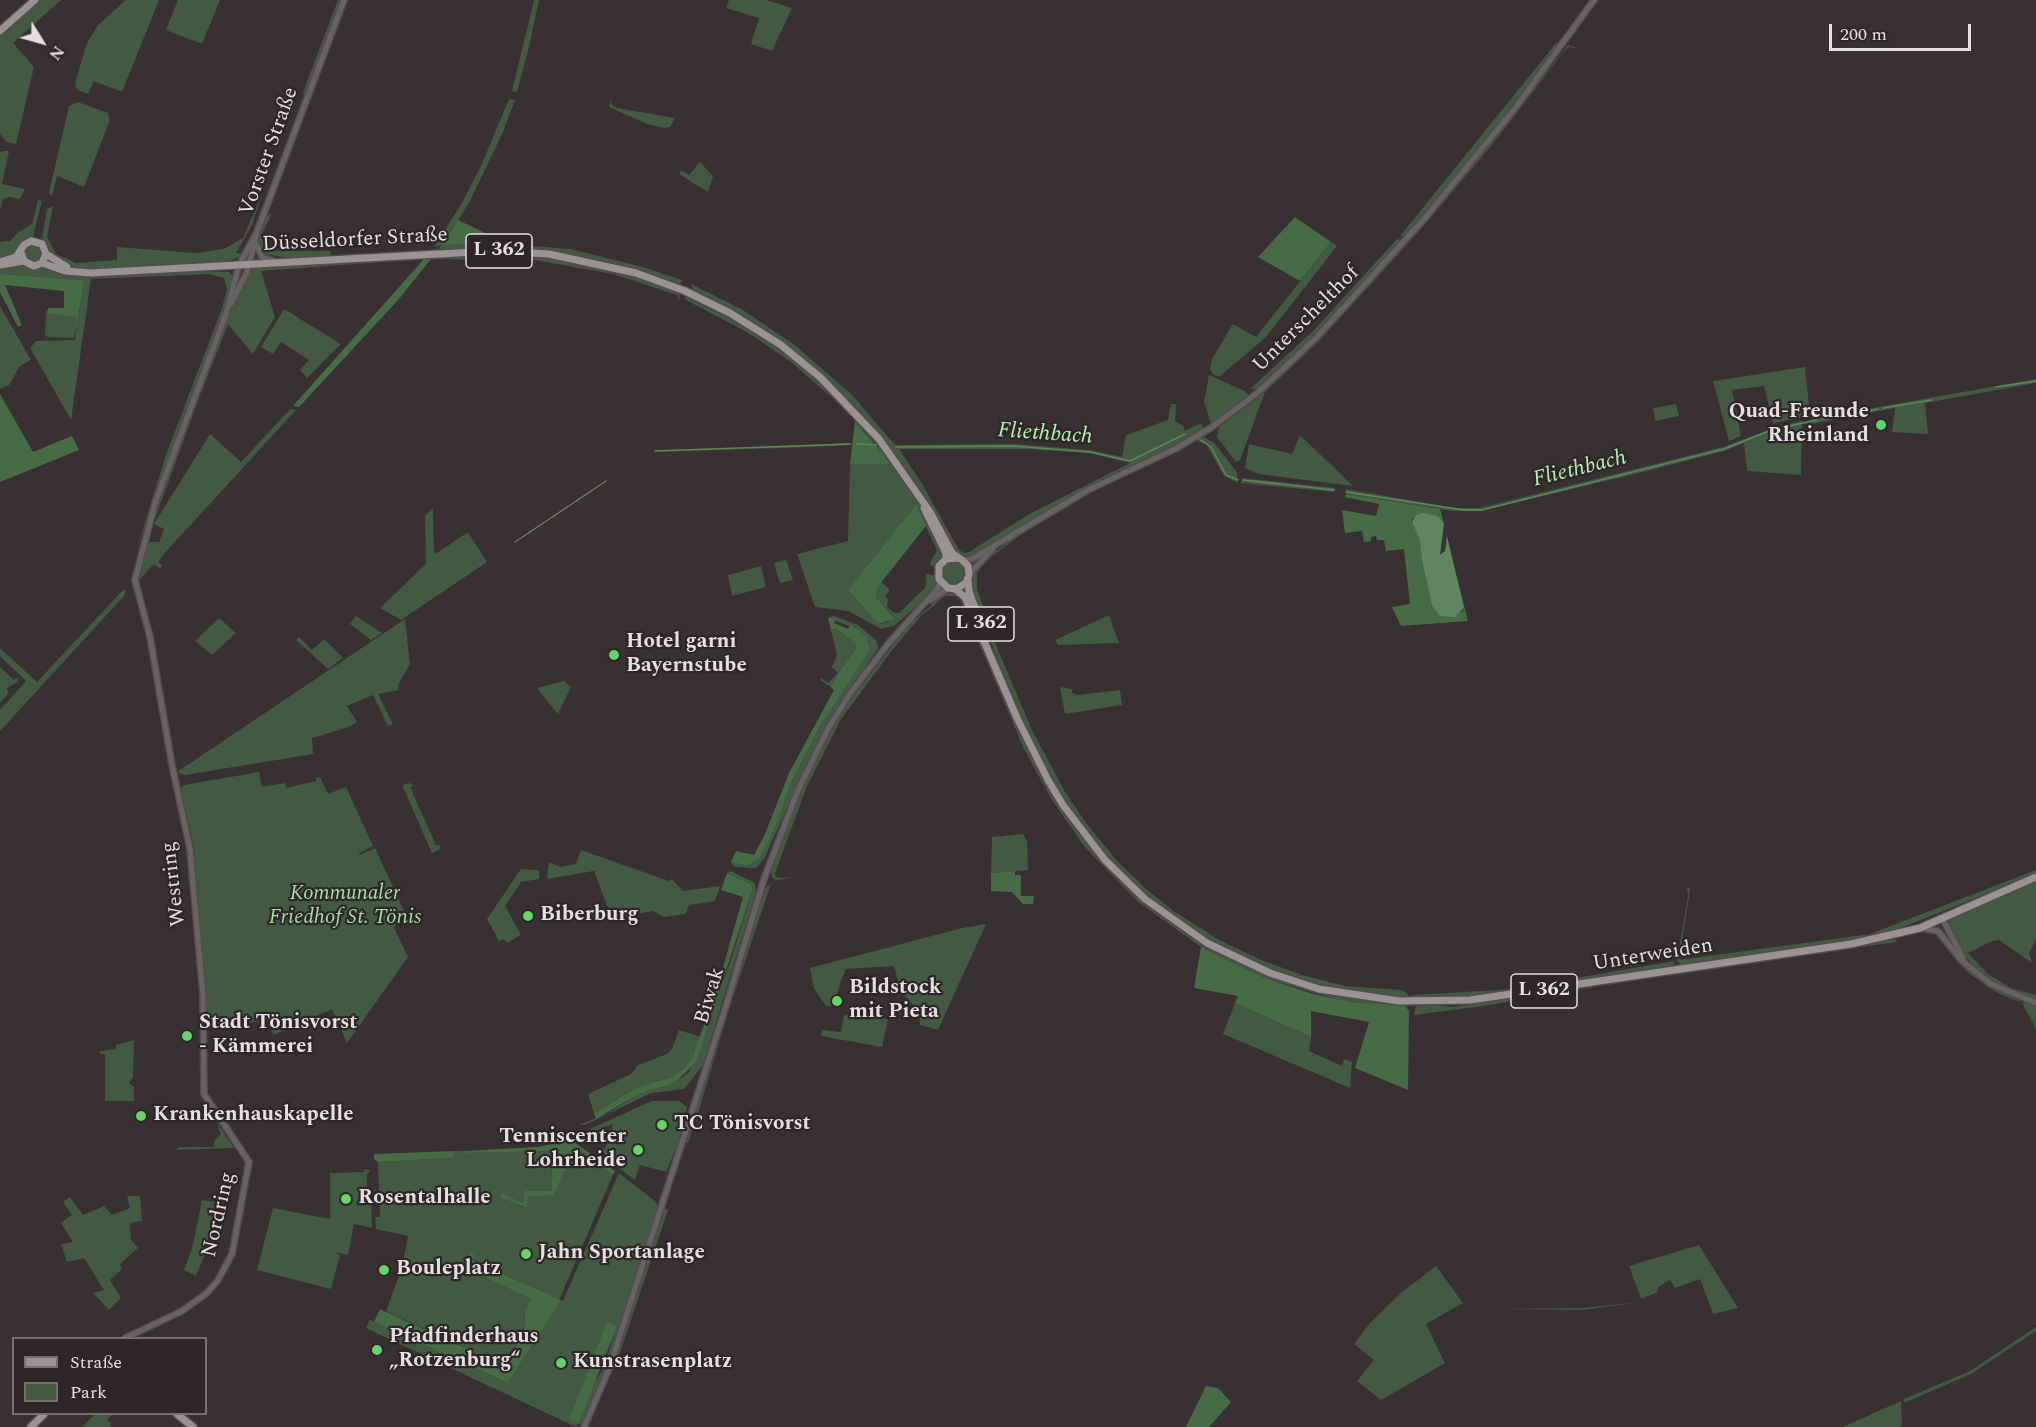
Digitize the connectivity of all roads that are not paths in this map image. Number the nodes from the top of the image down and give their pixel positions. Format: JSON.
{"nodes":[{"id":1,"x":35,"y":0,"type":"edge"},
{"id":2,"x":344,"y":0,"type":"edge"},
{"id":3,"x":1594,"y":0,"type":"edge"},
{"id":4,"x":0,"y":31,"type":"edge"},
{"id":5,"x":257,"y":232,"type":"junction"},
{"id":6,"x":256,"y":244,"type":"junction"},
{"id":7,"x":21,"y":252,"type":"junction"},
{"id":8,"x":46,"y":254,"type":"junction"},
{"id":9,"x":24,"y":261,"type":"junction"},
{"id":10,"x":274,"y":261,"type":"junction"},
{"id":11,"x":42,"y":263,"type":"junction"},
{"id":12,"x":0,"y":264,"type":"edge"},
{"id":13,"x":250,"y":264,"type":"junction"},
{"id":14,"x":239,"y":265,"type":"junction"},
{"id":15,"x":75,"y":271,"type":"junction"},
{"id":16,"x":226,"y":314,"type":"junction"},
{"id":17,"x":923,"y":502,"type":"junction"},
{"id":18,"x":1003,"y":540,"type":"junction"},
{"id":19,"x":946,"y":559,"type":"junction"},
{"id":20,"x":960,"y":559,"type":"junction"},
{"id":21,"x":969,"y":577,"type":"junction"},
{"id":22,"x":940,"y":581,"type":"junction"},
{"id":23,"x":952,"y":588,"type":"junction"},
{"id":24,"x":141,"y":602,"type":"joint"},
{"id":25,"x":925,"y":604,"type":"junction"},
{"id":26,"x":996,"y":668,"type":"junction"},
{"id":27,"x":2036,"y":878,"type":"edge"},
{"id":28,"x":1941,"y":919,"type":"junction"},
{"id":29,"x":1920,"y":928,"type":"junction"},
{"id":30,"x":1942,"y":935,"type":"junction"},
{"id":31,"x":1967,"y":965,"type":"junction"},
{"id":32,"x":2036,"y":1003,"type":"edge"},
{"id":33,"x":244,"y":1154,"type":"joint"},
{"id":34,"x":127,"y":1337,"type":"edge"},
{"id":35,"x":42,"y":1415,"type":"edge"},
{"id":36,"x":179,"y":1415,"type":"edge"},
{"id":37,"x":31,"y":1427,"type":"edge"},
{"id":38,"x":193,"y":1427,"type":"edge"},
{"id":39,"x":584,"y":1427,"type":"edge"}],
"edges":[{"from":1,"to":4,"type":"main road"},
{"from":2,"to":5,"type":"street","name":"Vorster Straße"},
{"from":3,"to":18,"type":"street","name":"Unterschelthof"},
{"from":5,"to":6,"type":"street","name":"Vorster Straße"},
{"from":5,"to":14,"type":"street","name":"Düsseldorfer Straße"},
{"from":6,"to":10,"type":"street"},
{"from":6,"to":13,"type":"street","name":"Vorster Straße"},
{"from":7,"to":8,"type":"main road"},
{"from":7,"to":9,"type":"main road"},
{"from":7,"to":12,"type":"main road"},
{"from":8,"to":11,"type":"main road"},
{"from":8,"to":15,"type":"main road","name":"Düsseldorfer Straße","number":"L 362"},
{"from":9,"to":11,"type":"main road"},
{"from":9,"to":12,"type":"main road"},
{"from":10,"to":13,"type":"main road","name":"Düsseldorfer Straße","number":"L 362"},
{"from":10,"to":17,"type":"main road","name":"Düsseldorfer Straße","number":"L 362"},
{"from":11,"to":15,"type":"main road","name":"Düsseldorfer Straße","number":"L 362"},
{"from":13,"to":14,"type":"main road","name":"Düsseldorfer Straße","number":"L 362"},
{"from":13,"to":16,"type":"street","name":"Vorster Straße"},
{"from":14,"to":15,"type":"main road","name":"Düsseldorfer Straße","number":"L 362"},
{"from":14,"to":16,"type":"street","name":"Vorster Straße"},
{"from":16,"to":24,"type":"street","name":"Vorster Straße"},
{"from":17,"to":19,"type":"main road","number":"L 362"},
{"from":17,"to":20,"type":"main road","number":"L 362"},
{"from":18,"to":20,"type":"street","name":"Unterschelthof"},
{"from":18,"to":21,"type":"street","name":"Unterschelthof"},
{"from":19,"to":20,"type":"main road"},
{"from":19,"to":22,"type":"main road"},
{"from":20,"to":21,"type":"main road"},
{"from":21,"to":23,"type":"main road"},
{"from":21,"to":26,"type":"main road","number":"L 362"},
{"from":22,"to":23,"type":"main road"},
{"from":22,"to":25,"type":"street","name":"Biwak"},
{"from":23,"to":25,"type":"street","name":"Biwak"},
{"from":23,"to":26,"type":"main road","number":"L 362"},
{"from":24,"to":33,"type":"street","name":"Westring"},
{"from":25,"to":39,"type":"street","name":"Biwak"},
{"from":26,"to":29,"type":"main road","name":"Unterweiden","number":"L 362"},
{"from":27,"to":28,"type":"main road","name":"Unterweiden","number":"L 362"},
{"from":28,"to":29,"type":"main road","name":"Unterweiden","number":"L 362"},
{"from":28,"to":30,"type":"street"},
{"from":28,"to":31,"type":"street"},
{"from":29,"to":30,"type":"street"},
{"from":30,"to":31,"type":"street"},
{"from":31,"to":32,"type":"street"},
{"from":33,"to":34,"type":"street","name":"Nordring"},
{"from":35,"to":37,"type":"main road"},
{"from":36,"to":38,"type":"main road"}]}
